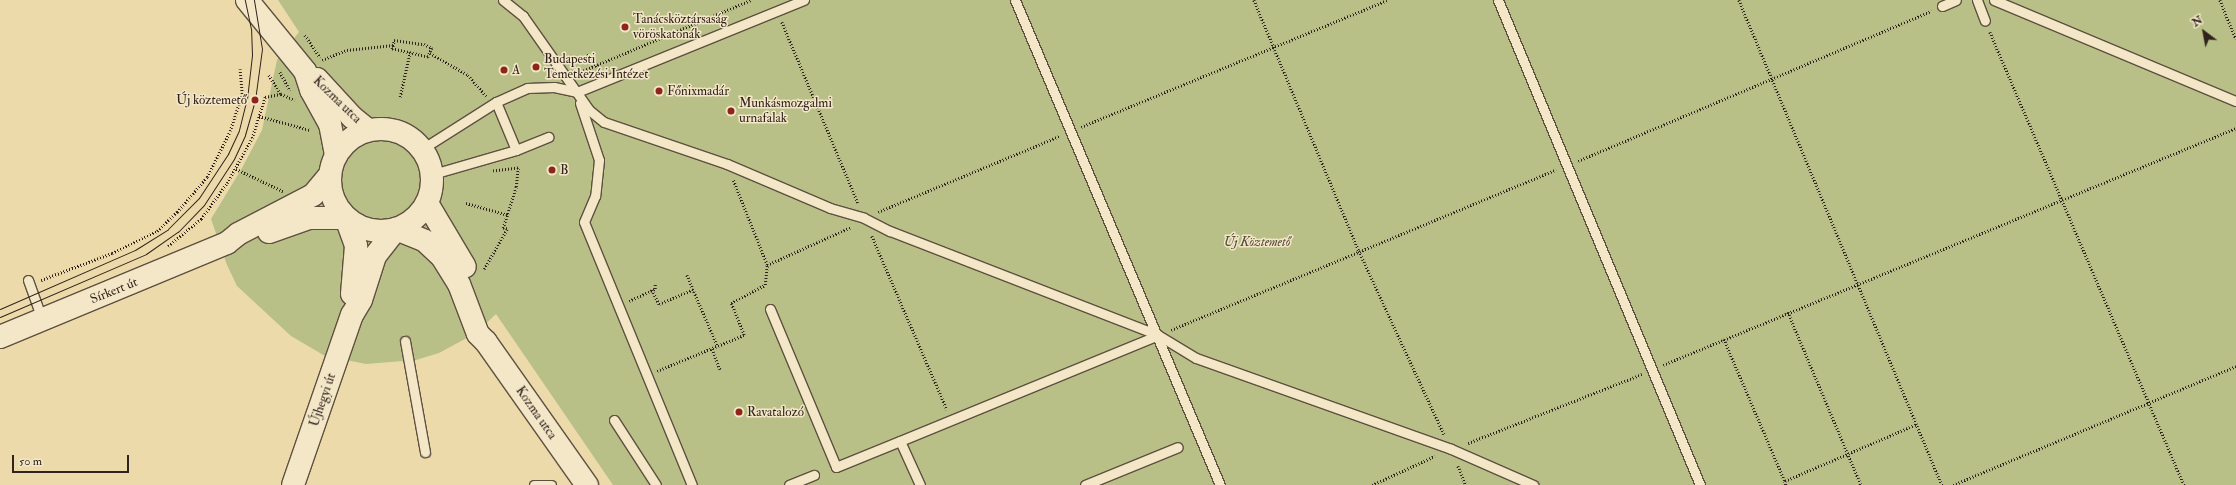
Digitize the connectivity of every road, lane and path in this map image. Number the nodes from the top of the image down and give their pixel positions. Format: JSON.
{"nodes":[{"id":1,"x":247,"y":0,"type":"edge"},
{"id":2,"x":503,"y":0,"type":"edge"},
{"id":3,"x":751,"y":0,"type":"edge"},
{"id":4,"x":804,"y":0,"type":"edge"},
{"id":5,"x":1015,"y":0,"type":"edge"},
{"id":6,"x":1254,"y":0,"type":"edge"},
{"id":7,"x":1387,"y":0,"type":"edge"},
{"id":8,"x":1498,"y":0,"type":"edge"},
{"id":9,"x":1739,"y":0,"type":"edge"},
{"id":10,"x":1956,"y":0,"type":"edge"},
{"id":11,"x":1977,"y":0,"type":"edge"},
{"id":12,"x":1994,"y":0,"type":"edge"},
{"id":13,"x":2220,"y":0,"type":"edge"},
{"id":14,"x":1942,"y":6,"type":"joint"},
{"id":15,"x":1985,"y":20,"type":"joint"},
{"id":16,"x":2236,"y":39,"type":"edge"},
{"id":17,"x":394,"y":45,"type":"junction"},
{"id":18,"x":1274,"y":47,"type":"junction"},
{"id":19,"x":410,"y":52,"type":"junction"},
{"id":20,"x":430,"y":53,"type":"junction"},
{"id":21,"x":587,"y":54,"type":"dead end"},
{"id":22,"x":597,"y":65,"type":"junction"},
{"id":23,"x":313,"y":66,"type":"junction"},
{"id":24,"x":240,"y":69,"type":"dead end"},
{"id":25,"x":278,"y":69,"type":"dead end"},
{"id":26,"x":578,"y":73,"type":"dead end"},
{"id":27,"x":270,"y":75,"type":"dead end"},
{"id":28,"x":1772,"y":77,"type":"junction"},
{"id":29,"x":604,"y":81,"type":"junction"},
{"id":30,"x":576,"y":92,"type":"junction"},
{"id":31,"x":281,"y":94,"type":"junction"},
{"id":32,"x":400,"y":97,"type":"dead end"},
{"id":33,"x":2236,"y":101,"type":"edge"},
{"id":34,"x":482,"y":102,"type":"dead end"},
{"id":35,"x":496,"y":102,"type":"junction"},
{"id":36,"x":259,"y":116,"type":"junction"},
{"id":37,"x":2236,"y":128,"type":"edge"},
{"id":38,"x":310,"y":130,"type":"dead end"},
{"id":39,"x":368,"y":130,"type":"junction"},
{"id":40,"x":1069,"y":132,"type":"junction"},
{"id":41,"x":549,"y":137,"type":"dead end"},
{"id":42,"x":422,"y":149,"type":"junction"},
{"id":43,"x":516,"y":150,"type":"junction"},
{"id":44,"x":336,"y":154,"type":"junction"},
{"id":45,"x":727,"y":164,"type":"junction"},
{"id":46,"x":1568,"y":165,"type":"junction"},
{"id":47,"x":236,"y":169,"type":"junction"},
{"id":48,"x":489,"y":171,"type":"dead end"},
{"id":49,"x":433,"y":174,"type":"junction"},
{"id":50,"x":330,"y":175,"type":"junction"},
{"id":51,"x":288,"y":193,"type":"dead end"},
{"id":52,"x":2063,"y":199,"type":"junction"},
{"id":53,"x":427,"y":203,"type":"junction"},
{"id":54,"x":466,"y":203,"type":"dead end"},
{"id":55,"x":508,"y":215,"type":"junction"},
{"id":56,"x":346,"y":218,"type":"junction"},
{"id":57,"x":864,"y":218,"type":"junction"},
{"id":58,"x":396,"y":229,"type":"junction"},
{"id":59,"x":227,"y":243,"type":"junction"},
{"id":60,"x":164,"y":249,"type":"dead end"},
{"id":61,"x":1359,"y":251,"type":"junction"},
{"id":62,"x":767,"y":265,"type":"junction"},
{"id":63,"x":484,"y":269,"type":"dead end"},
{"id":64,"x":687,"y":275,"type":"dead end"},
{"id":65,"x":29,"y":282,"type":"joint"},
{"id":66,"x":655,"y":283,"type":"dead end"},
{"id":67,"x":1858,"y":283,"type":"junction"},
{"id":68,"x":694,"y":289,"type":"junction"},
{"id":69,"x":652,"y":290,"type":"junction"},
{"id":70,"x":619,"y":305,"type":"junction"},
{"id":71,"x":770,"y":309,"type":"dead end"},
{"id":72,"x":1788,"y":312,"type":"junction"},
{"id":73,"x":352,"y":315,"type":"junction"},
{"id":74,"x":42,"y":319,"type":"junction"},
{"id":75,"x":1158,"y":335,"type":"junction"},
{"id":76,"x":0,"y":337,"type":"edge"},
{"id":77,"x":1724,"y":339,"type":"junction"},
{"id":78,"x":405,"y":341,"type":"dead end"},
{"id":79,"x":486,"y":342,"type":"junction"},
{"id":80,"x":718,"y":347,"type":"junction"},
{"id":81,"x":712,"y":349,"type":"junction"},
{"id":82,"x":2236,"y":366,"type":"edge"},
{"id":83,"x":720,"y":369,"type":"dead end"},
{"id":84,"x":1653,"y":370,"type":"junction"},
{"id":85,"x":648,"y":374,"type":"junction"},
{"id":86,"x":2150,"y":403,"type":"junction"},
{"id":87,"x":614,"y":420,"type":"dead end"},
{"id":88,"x":1917,"y":424,"type":"junction"},
{"id":89,"x":900,"y":441,"type":"junction"},
{"id":90,"x":1178,"y":447,"type":"dead end"},
{"id":91,"x":1451,"y":449,"type":"junction"},
{"id":92,"x":425,"y":452,"type":"dead end"},
{"id":93,"x":1848,"y":453,"type":"junction"},
{"id":94,"x":814,"y":476,"type":"dead end"},
{"id":95,"x":1785,"y":481,"type":"junction"},
{"id":96,"x":293,"y":485,"type":"edge"},
{"id":97,"x":534,"y":485,"type":"edge"},
{"id":98,"x":551,"y":485,"type":"edge"},
{"id":99,"x":587,"y":485,"type":"edge"},
{"id":100,"x":656,"y":485,"type":"edge"},
{"id":101,"x":692,"y":485,"type":"edge"},
{"id":102,"x":789,"y":485,"type":"edge"},
{"id":103,"x":920,"y":485,"type":"edge"},
{"id":104,"x":1085,"y":485,"type":"edge"},
{"id":105,"x":1220,"y":485,"type":"edge"},
{"id":106,"x":1372,"y":485,"type":"edge"},
{"id":107,"x":1466,"y":485,"type":"edge"},
{"id":108,"x":1533,"y":485,"type":"edge"},
{"id":109,"x":1700,"y":485,"type":"edge"},
{"id":110,"x":1786,"y":485,"type":"edge"},
{"id":111,"x":1861,"y":485,"type":"edge"},
{"id":112,"x":1942,"y":485,"type":"edge"},
{"id":113,"x":1953,"y":485,"type":"edge"},
{"id":114,"x":2184,"y":485,"type":"edge"}],
"edges":[{"from":1,"to":23,"type":"street","name":"Kozma utca"},
{"from":2,"to":30,"type":"lane"},
{"from":3,"to":22,"type":"path"},
{"from":4,"to":29,"type":"lane"},
{"from":5,"to":40,"type":"lane"},
{"from":6,"to":18,"type":"path"},
{"from":7,"to":18,"type":"path"},
{"from":8,"to":46,"type":"lane"},
{"from":9,"to":28,"type":"path"},
{"from":10,"to":14,"type":"lane"},
{"from":11,"to":15,"type":"lane"},
{"from":12,"to":33,"type":"lane"},
{"from":13,"to":16,"type":"path"},
{"from":14,"to":28,"type":"path"},
{"from":15,"to":52,"type":"path"},
{"from":17,"to":19,"type":"path"},
{"from":17,"to":20,"type":"path"},
{"from":17,"to":23,"type":"path"},
{"from":18,"to":40,"type":"path"},
{"from":18,"to":61,"type":"path"},
{"from":19,"to":20,"type":"path"},
{"from":19,"to":32,"type":"path"},
{"from":20,"to":34,"type":"path"},
{"from":21,"to":22,"type":"path"},
{"from":22,"to":26,"type":"path"},
{"from":22,"to":29,"type":"path"},
{"from":23,"to":39,"type":"street","name":"Kozma utca"},
{"from":23,"to":44,"type":"street","name":"Kozma utca"},
{"from":24,"to":65,"type":"path"},
{"from":25,"to":31,"type":"path"},
{"from":27,"to":31,"type":"path"},
{"from":28,"to":46,"type":"path"},
{"from":28,"to":67,"type":"path"},
{"from":29,"to":30,"type":"lane"},
{"from":30,"to":35,"type":"lane"},
{"from":30,"to":45,"type":"lane"},
{"from":30,"to":70,"type":"lane"},
{"from":31,"to":36,"type":"path"},
{"from":35,"to":42,"type":"lane"},
{"from":35,"to":43,"type":"lane"},
{"from":36,"to":38,"type":"path"},
{"from":36,"to":47,"type":"path"},
{"from":37,"to":52,"type":"path"},
{"from":39,"to":42,"type":"street","name":"Kozma utca"},
{"from":39,"to":44,"type":"street","name":"Kozma utca"},
{"from":40,"to":57,"type":"path"},
{"from":40,"to":75,"type":"lane"},
{"from":41,"to":43,"type":"lane"},
{"from":42,"to":49,"type":"street","name":"Kozma utca"},
{"from":43,"to":49,"type":"lane"},
{"from":44,"to":50,"type":"street","name":"Kozma utca"},
{"from":45,"to":57,"type":"lane"},
{"from":45,"to":62,"type":"path"},
{"from":46,"to":61,"type":"path"},
{"from":46,"to":84,"type":"lane"},
{"from":47,"to":51,"type":"path"},
{"from":47,"to":60,"type":"path"},
{"from":48,"to":55,"type":"path"},
{"from":49,"to":53,"type":"street"},
{"from":50,"to":56,"type":"street","name":"Kozma utca"},
{"from":50,"to":59,"type":"street","name":"Sírkert út"},
{"from":52,"to":67,"type":"path"},
{"from":52,"to":86,"type":"path"},
{"from":53,"to":58,"type":"street"},
{"from":53,"to":79,"type":"street","name":"Kozma utca"},
{"from":54,"to":55,"type":"path"},
{"from":55,"to":63,"type":"path"},
{"from":56,"to":58,"type":"street"},
{"from":56,"to":59,"type":"street","name":"Sírkert út"},
{"from":56,"to":73,"type":"street","name":"Újhegyi út"},
{"from":57,"to":62,"type":"path"},
{"from":57,"to":75,"type":"lane"},
{"from":58,"to":73,"type":"street","name":"Újhegyi út"},
{"from":58,"to":79,"type":"street","name":"Kozma utca"},
{"from":59,"to":74,"type":"street","name":"Sírkert út"},
{"from":61,"to":75,"type":"path"},
{"from":61,"to":91,"type":"path"},
{"from":62,"to":80,"type":"path"},
{"from":64,"to":68,"type":"path"},
{"from":65,"to":74,"type":"lane"},
{"from":66,"to":69,"type":"path"},
{"from":67,"to":72,"type":"path"},
{"from":67,"to":88,"type":"path"},
{"from":68,"to":69,"type":"path"},
{"from":68,"to":80,"type":"path"},
{"from":69,"to":70,"type":"path"},
{"from":70,"to":85,"type":"lane"},
{"from":71,"to":89,"type":"lane"},
{"from":72,"to":77,"type":"path"},
{"from":72,"to":93,"type":"path"},
{"from":73,"to":96,"type":"street","name":"Újhegyi út"},
{"from":74,"to":76,"type":"street","name":"Sírkert út"},
{"from":75,"to":89,"type":"lane"},
{"from":75,"to":91,"type":"lane"},
{"from":75,"to":105,"type":"lane"},
{"from":77,"to":84,"type":"path"},
{"from":77,"to":95,"type":"path"},
{"from":78,"to":92,"type":"lane"},
{"from":79,"to":99,"type":"street","name":"Kozma utca"},
{"from":80,"to":81,"type":"path"},
{"from":81,"to":83,"type":"path"},
{"from":81,"to":85,"type":"path"},
{"from":82,"to":86,"type":"path"},
{"from":84,"to":91,"type":"path"},
{"from":84,"to":109,"type":"lane"},
{"from":85,"to":101,"type":"lane"},
{"from":86,"to":113,"type":"path"},
{"from":86,"to":114,"type":"path"},
{"from":87,"to":100,"type":"lane"},
{"from":88,"to":93,"type":"path"},
{"from":88,"to":112,"type":"path"},
{"from":89,"to":103,"type":"lane"},
{"from":90,"to":104,"type":"lane"},
{"from":91,"to":106,"type":"path"},
{"from":91,"to":107,"type":"path"},
{"from":91,"to":108,"type":"lane"},
{"from":93,"to":95,"type":"path"},
{"from":93,"to":111,"type":"path"},
{"from":94,"to":102,"type":"lane"},
{"from":95,"to":110,"type":"path"},
{"from":97,"to":98,"type":"lane"}]}
